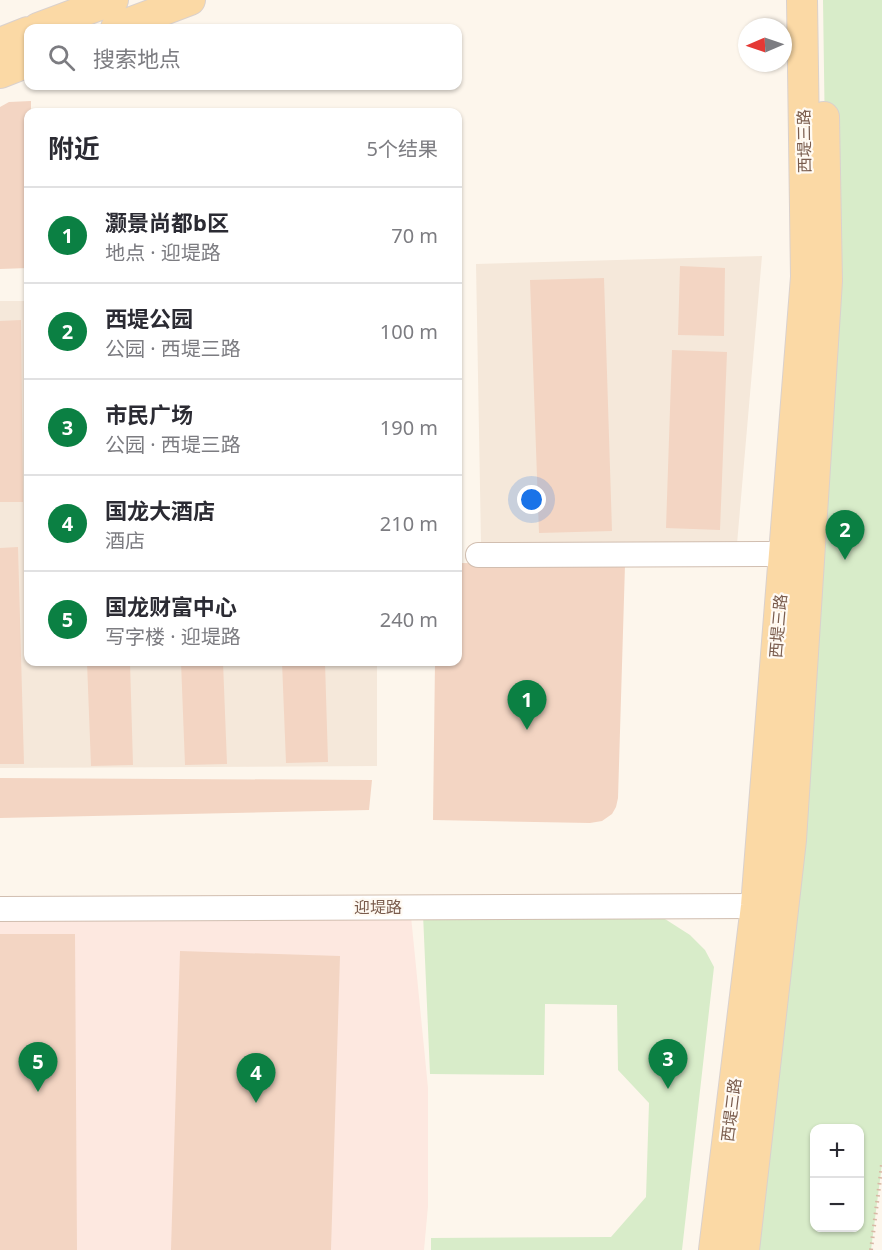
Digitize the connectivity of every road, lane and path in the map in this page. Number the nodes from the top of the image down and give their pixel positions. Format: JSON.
{"nodes":[{"id":1,"x":113,"y":0,"type":"edge"},
{"id":2,"x":190,"y":0,"type":"edge"},
{"id":3,"x":802,"y":0,"type":"edge"},
{"id":4,"x":823,"y":0,"type":"edge"},
{"id":5,"x":49,"y":24,"type":"edge"},
{"id":6,"x":127,"y":24,"type":"edge"},
{"id":7,"x":24,"y":34,"type":"edge"},
{"id":8,"x":0,"y":43,"type":"edge"},
{"id":9,"x":24,"y":64,"type":"edge"},
{"id":10,"x":0,"y":73,"type":"edge"},
{"id":11,"x":784,"y":554,"type":"junction"},
{"id":12,"x":478,"y":555,"type":"dead end"},
{"id":13,"x":756,"y":906,"type":"junction"},
{"id":14,"x":0,"y":909,"type":"edge"},
{"id":15,"x":882,"y":1164,"type":"edge"},
{"id":16,"x":714,"y":1250,"type":"edge"},
{"id":17,"x":744,"y":1250,"type":"edge"},
{"id":18,"x":871,"y":1250,"type":"edge"}],
"edges":[{"from":1,"to":5,"type":"main road"},
{"from":2,"to":6,"type":"main road"},
{"from":3,"to":11,"type":"main road","name":"西堤三路"},
{"from":4,"to":17,"type":"main road","name":"西堤三路"},
{"from":7,"to":8,"type":"main road"},
{"from":9,"to":10,"type":"main road"},
{"from":11,"to":12,"type":"street"},
{"from":11,"to":13,"type":"main road","name":"西堤三路"},
{"from":13,"to":14,"type":"street","name":"迎堤路"},
{"from":13,"to":16,"type":"main road","name":"西堤三路"},
{"from":15,"to":18,"type":"path"}]}
